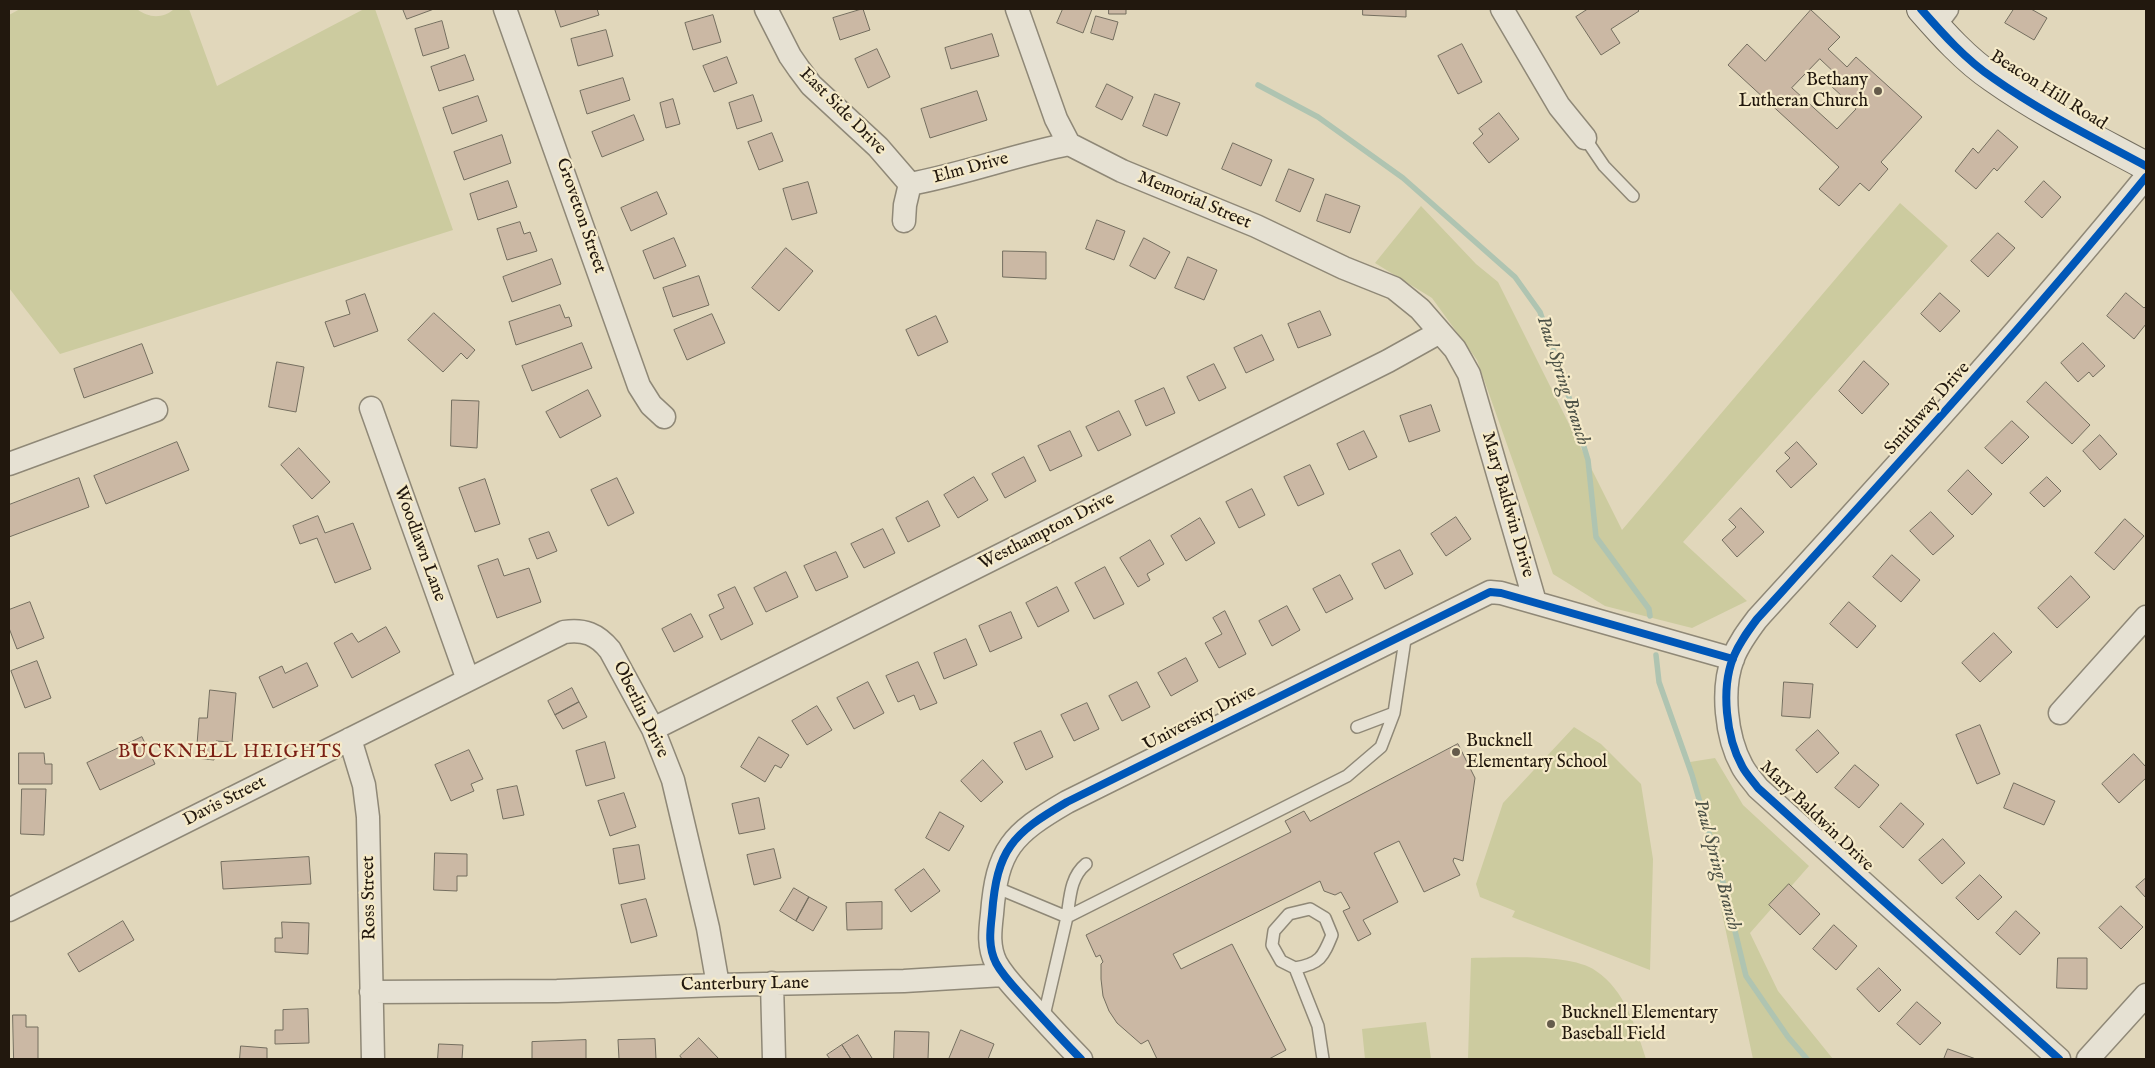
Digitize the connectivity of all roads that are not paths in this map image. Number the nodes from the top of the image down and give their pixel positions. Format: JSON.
{"nodes":[{"id":1,"x":505,"y":9,"type":"edge"},
{"id":2,"x":766,"y":9,"type":"edge"},
{"id":3,"x":1017,"y":9,"type":"edge"},
{"id":4,"x":1502,"y":9,"type":"edge"},
{"id":5,"x":1934,"y":14,"type":"edge"},
{"id":6,"x":1585,"y":138,"type":"joint"},
{"id":7,"x":1069,"y":144,"type":"junction"},
{"id":8,"x":2146,"y":166,"type":"edge"},
{"id":9,"x":2146,"y":178,"type":"edge"},
{"id":10,"x":910,"y":184,"type":"junction"},
{"id":11,"x":1633,"y":196,"type":"dead end"},
{"id":12,"x":904,"y":221,"type":"dead end"},
{"id":13,"x":1440,"y":332,"type":"junction"},
{"id":14,"x":371,"y":408,"type":"dead end"},
{"id":15,"x":156,"y":410,"type":"dead end"},
{"id":16,"x":664,"y":417,"type":"dead end"},
{"id":17,"x":9,"y":464,"type":"edge"},
{"id":18,"x":1536,"y":602,"type":"junction"},
{"id":19,"x":2146,"y":617,"type":"edge"},
{"id":20,"x":1406,"y":633,"type":"junction"},
{"id":21,"x":1733,"y":660,"type":"junction"},
{"id":22,"x":468,"y":680,"type":"junction"},
{"id":23,"x":1394,"y":713,"type":"junction"},
{"id":24,"x":2060,"y":713,"type":"dead end"},
{"id":25,"x":1357,"y":727,"type":"dead end"},
{"id":26,"x":653,"y":729,"type":"junction"},
{"id":27,"x":350,"y":739,"type":"junction"},
{"id":28,"x":1086,"y":864,"type":"dead end"},
{"id":29,"x":996,"y":887,"type":"junction"},
{"id":30,"x":9,"y":910,"type":"edge"},
{"id":31,"x":1067,"y":918,"type":"junction"},
{"id":32,"x":1295,"y":968,"type":"junction"},
{"id":33,"x":1003,"y":975,"type":"junction"},
{"id":34,"x":772,"y":983,"type":"junction"},
{"id":35,"x":718,"y":985,"type":"junction"},
{"id":36,"x":371,"y":992,"type":"junction"},
{"id":37,"x":2146,"y":995,"type":"edge"},
{"id":38,"x":1043,"y":1020,"type":"junction"},
{"id":39,"x":373,"y":1059,"type":"edge"},
{"id":40,"x":774,"y":1059,"type":"edge"},
{"id":41,"x":1081,"y":1059,"type":"edge"},
{"id":42,"x":1323,"y":1059,"type":"edge"},
{"id":43,"x":2059,"y":1059,"type":"edge"},
{"id":44,"x":2088,"y":1059,"type":"edge"}],
"edges":[{"from":1,"to":16,"type":"street","name":"Groveton Street"},
{"from":2,"to":10,"type":"street","name":"East Side Drive"},
{"from":3,"to":7,"type":"street"},
{"from":4,"to":6,"type":"street"},
{"from":5,"to":8,"type":"main road","name":"Beacon Hill Road"},
{"from":6,"to":11,"type":"lane"},
{"from":7,"to":10,"type":"street","name":"Elm Drive"},
{"from":7,"to":13,"type":"street","name":"Memorial Street"},
{"from":9,"to":21,"type":"street","name":"Smithway Drive"},
{"from":10,"to":12,"type":"street","name":"Elm Drive"},
{"from":13,"to":18,"type":"street","name":"Mary Baldwin Drive"},
{"from":13,"to":26,"type":"street","name":"Westhampton Drive"},
{"from":14,"to":22,"type":"street","name":"Woodlawn Lane"},
{"from":15,"to":17,"type":"street"},
{"from":18,"to":20,"type":"street","name":"University Drive"},
{"from":18,"to":21,"type":"street"},
{"from":19,"to":24,"type":"street"},
{"from":20,"to":23,"type":"lane"},
{"from":20,"to":29,"type":"street","name":"University Drive"},
{"from":21,"to":43,"type":"street","name":"Mary Baldwin Drive"},
{"from":22,"to":26,"type":"street","name":"Oberlin Drive"},
{"from":22,"to":27,"type":"street","name":"Davis Street"},
{"from":23,"to":25,"type":"lane"},
{"from":23,"to":31,"type":"lane"},
{"from":26,"to":35,"type":"street","name":"Oberlin Drive"},
{"from":27,"to":30,"type":"street","name":"Davis Street"},
{"from":27,"to":36,"type":"street","name":"Ross Street"},
{"from":28,"to":31,"type":"lane"},
{"from":29,"to":31,"type":"lane"},
{"from":29,"to":33,"type":"street","name":"University Drive"},
{"from":31,"to":38,"type":"lane"},
{"from":32,"to":32,"type":"lane"},
{"from":32,"to":42,"type":"lane"},
{"from":33,"to":34,"type":"street","name":"Canterbury Lane"},
{"from":33,"to":38,"type":"street"},
{"from":34,"to":35,"type":"street","name":"Canterbury Lane"},
{"from":34,"to":40,"type":"street"},
{"from":35,"to":36,"type":"street","name":"Canterbury Lane"},
{"from":36,"to":39,"type":"street","name":"Ross Street"},
{"from":37,"to":44,"type":"street"},
{"from":38,"to":41,"type":"street"}]}
